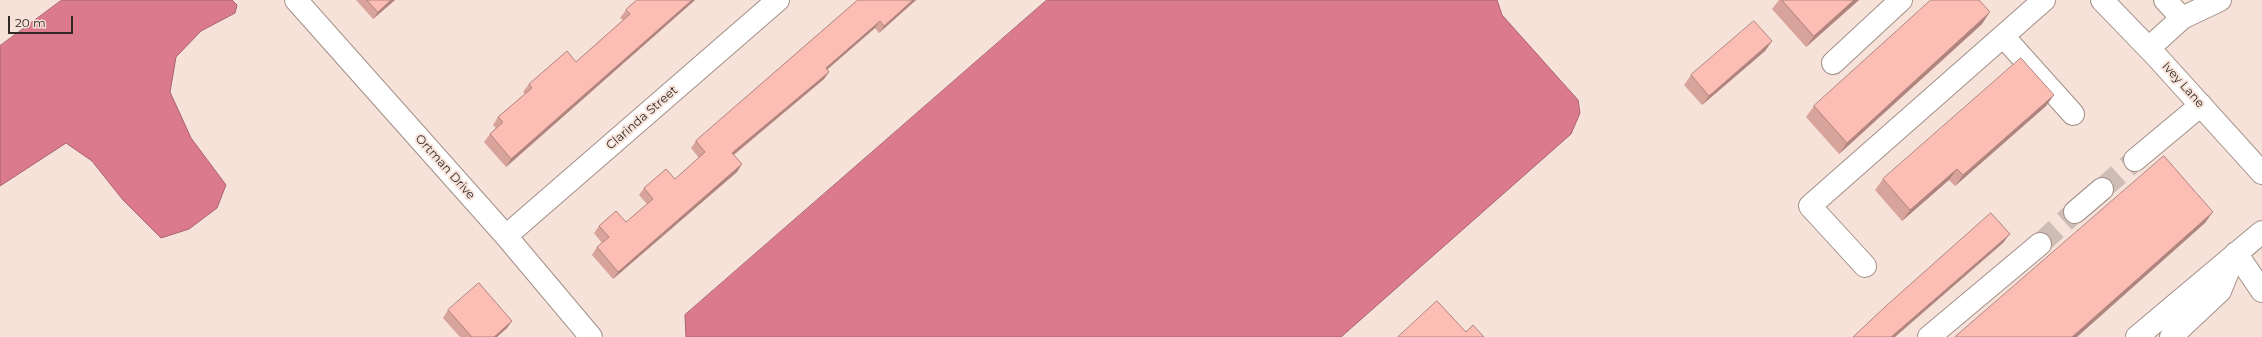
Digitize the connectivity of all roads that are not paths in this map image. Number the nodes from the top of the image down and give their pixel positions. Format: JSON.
{"nodes":[{"id":1,"x":296,"y":0,"type":"edge"},
{"id":2,"x":778,"y":0,"type":"edge"},
{"id":3,"x":1901,"y":0,"type":"edge"},
{"id":4,"x":2044,"y":0,"type":"edge"},
{"id":5,"x":2165,"y":0,"type":"edge"},
{"id":6,"x":2220,"y":0,"type":"edge"},
{"id":7,"x":2109,"y":2,"type":"edge"},
{"id":8,"x":2182,"y":18,"type":"junction"},
{"id":9,"x":2003,"y":36,"type":"junction"},
{"id":10,"x":2149,"y":48,"type":"junction"},
{"id":11,"x":1833,"y":63,"type":"dead end"},
{"id":12,"x":2201,"y":105,"type":"junction"},
{"id":13,"x":2074,"y":114,"type":"dead end"},
{"id":14,"x":2135,"y":160,"type":"tunnel mouth"},
{"id":15,"x":2262,"y":173,"type":"edge"},
{"id":16,"x":2102,"y":190,"type":"tunnel mouth"},
{"id":17,"x":2075,"y":212,"type":"tunnel mouth"},
{"id":18,"x":2262,"y":232,"type":"edge"},
{"id":19,"x":506,"y":236,"type":"junction"},
{"id":20,"x":2040,"y":244,"type":"tunnel mouth"},
{"id":21,"x":2236,"y":253,"type":"junction"},
{"id":22,"x":1865,"y":266,"type":"dead end"},
{"id":23,"x":2262,"y":291,"type":"edge"},
{"id":24,"x":592,"y":337,"type":"edge"},
{"id":25,"x":1929,"y":337,"type":"edge"},
{"id":26,"x":2138,"y":337,"type":"edge"},
{"id":27,"x":2171,"y":337,"type":"edge"}],
"edges":[{"from":1,"to":19,"type":"street","name":"Ortman Drive"},
{"from":2,"to":19,"type":"street","name":"Clarinda Street"},
{"from":3,"to":11,"type":"street"},
{"from":4,"to":9,"type":"street"},
{"from":5,"to":8,"type":"street"},
{"from":6,"to":8,"type":"street"},
{"from":7,"to":10,"type":"street","name":"Ivey Lane"},
{"from":8,"to":10,"type":"street"},
{"from":9,"to":13,"type":"street"},
{"from":9,"to":22,"type":"street"},
{"from":10,"to":12,"type":"street","name":"Ivey Lane"},
{"from":12,"to":14,"type":"street"},
{"from":12,"to":15,"type":"street","name":"Ivey Lane"},
{"from":16,"to":17,"type":"street"},
{"from":18,"to":21,"type":"street"},
{"from":19,"to":24,"type":"street","name":"Ortman Drive"},
{"from":20,"to":25,"type":"street"},
{"from":21,"to":23,"type":"street"},
{"from":21,"to":26,"type":"street"},
{"from":21,"to":27,"type":"street"}]}
